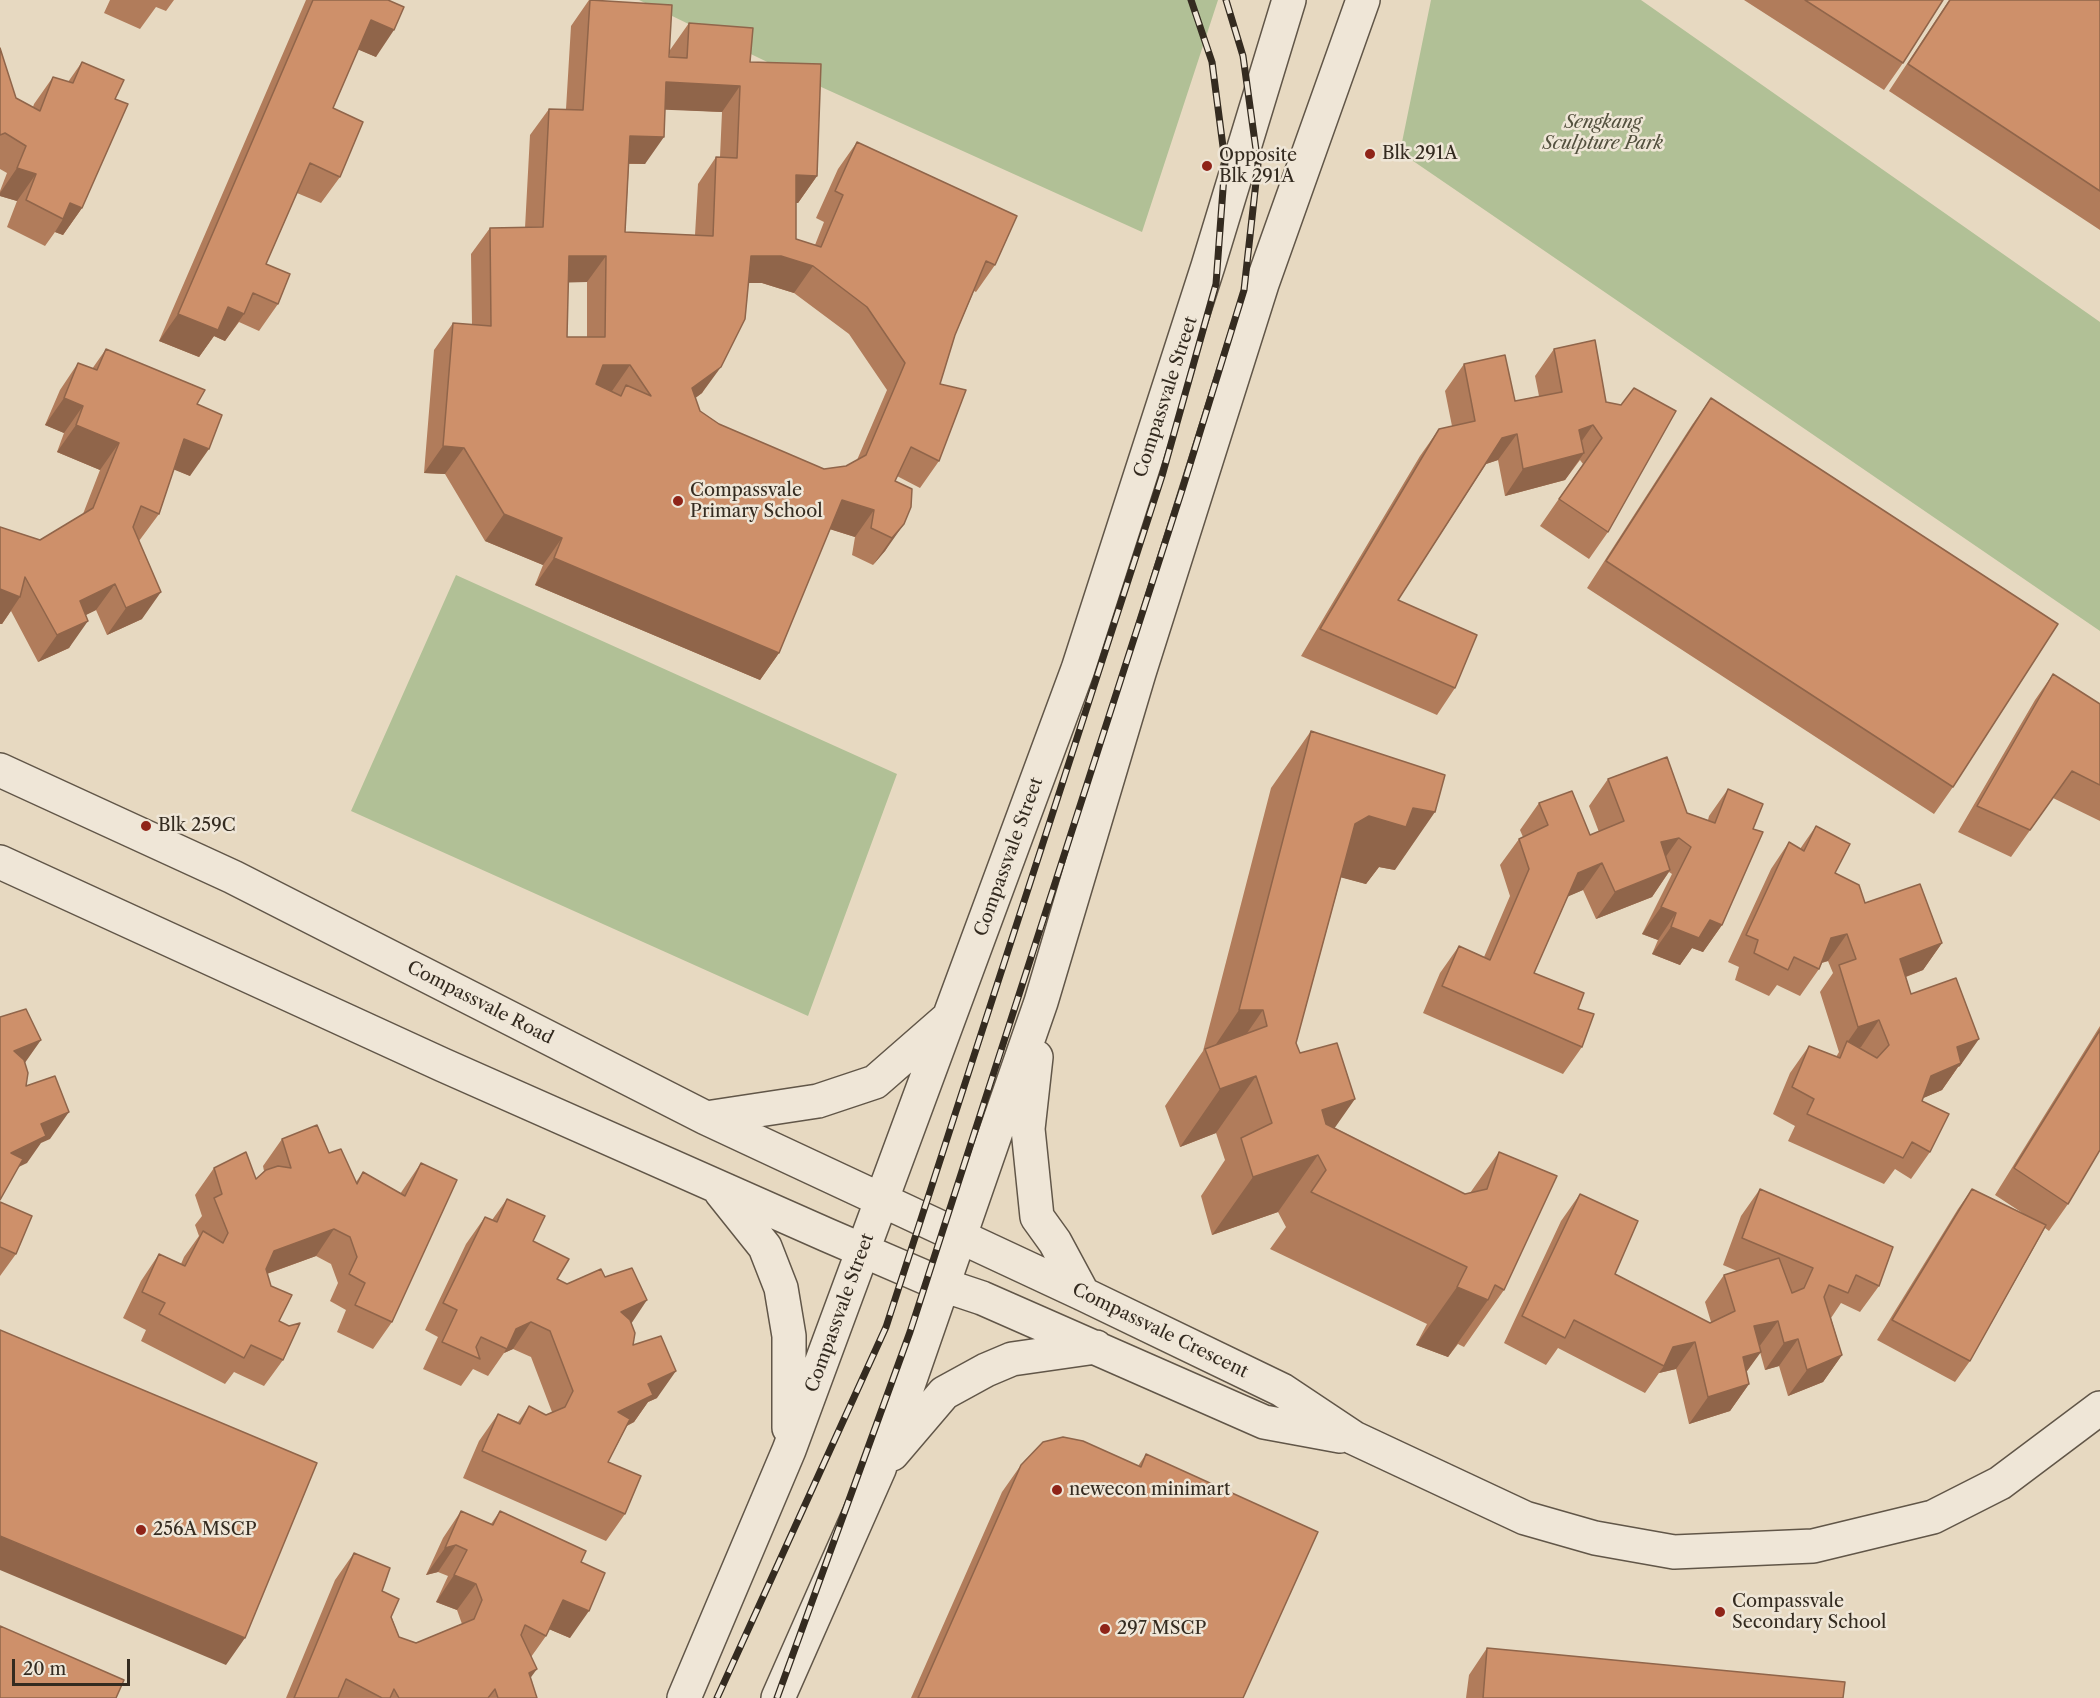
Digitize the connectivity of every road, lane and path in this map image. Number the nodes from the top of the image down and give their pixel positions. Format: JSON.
{"nodes":[{"id":1,"x":1289,"y":0,"type":"edge"},
{"id":2,"x":1363,"y":0,"type":"edge"},
{"id":3,"x":0,"y":770,"type":"edge"},
{"id":4,"x":0,"y":862,"type":"edge"},
{"id":5,"x":1041,"y":1002,"type":"junction"},
{"id":6,"x":950,"y":1016,"type":"junction"},
{"id":7,"x":706,"y":1118,"type":"junction"},
{"id":8,"x":718,"y":1189,"type":"junction"},
{"id":9,"x":882,"y":1200,"type":"junction"},
{"id":10,"x":960,"y":1236,"type":"junction"},
{"id":11,"x":863,"y":1250,"type":"junction"},
{"id":12,"x":943,"y":1285,"type":"junction"},
{"id":13,"x":1083,"y":1294,"type":"junction"},
{"id":14,"x":1096,"y":1347,"type":"junction"},
{"id":15,"x":2100,"y":1408,"type":"edge"},
{"id":16,"x":1353,"y":1438,"type":"junction"},
{"id":17,"x":789,"y":1450,"type":"junction"},
{"id":18,"x":879,"y":1470,"type":"junction"},
{"id":19,"x":684,"y":1698,"type":"edge"},
{"id":20,"x":778,"y":1698,"type":"edge"}],
"edges":[{"from":1,"to":6,"type":"street","name":"Compassvale Street"},
{"from":2,"to":5,"type":"street"},
{"from":3,"to":7,"type":"street","name":"Compassvale Road"},
{"from":4,"to":8,"type":"street"},
{"from":5,"to":10,"type":"street"},
{"from":5,"to":13,"type":"street"},
{"from":6,"to":7,"type":"street"},
{"from":6,"to":9,"type":"street","name":"Compassvale Street"},
{"from":7,"to":9,"type":"street","name":"Compassvale Road"},
{"from":8,"to":11,"type":"street"},
{"from":8,"to":17,"type":"street"},
{"from":9,"to":10,"type":"street","name":"Compassvale Road"},
{"from":9,"to":11,"type":"street","name":"Compassvale Street"},
{"from":10,"to":12,"type":"street"},
{"from":10,"to":13,"type":"street","name":"Compassvale Crescent"},
{"from":11,"to":12,"type":"street"},
{"from":11,"to":17,"type":"street","name":"Compassvale Street"},
{"from":12,"to":14,"type":"street","name":"Compassvale Crescent"},
{"from":12,"to":18,"type":"street"},
{"from":13,"to":16,"type":"street","name":"Compassvale Crescent"},
{"from":14,"to":16,"type":"street","name":"Compassvale Crescent"},
{"from":14,"to":18,"type":"street"},
{"from":15,"to":16,"type":"street","name":"Compassvale Crescent"},
{"from":17,"to":19,"type":"street","name":"Compassvale Street"},
{"from":18,"to":20,"type":"street"}]}
